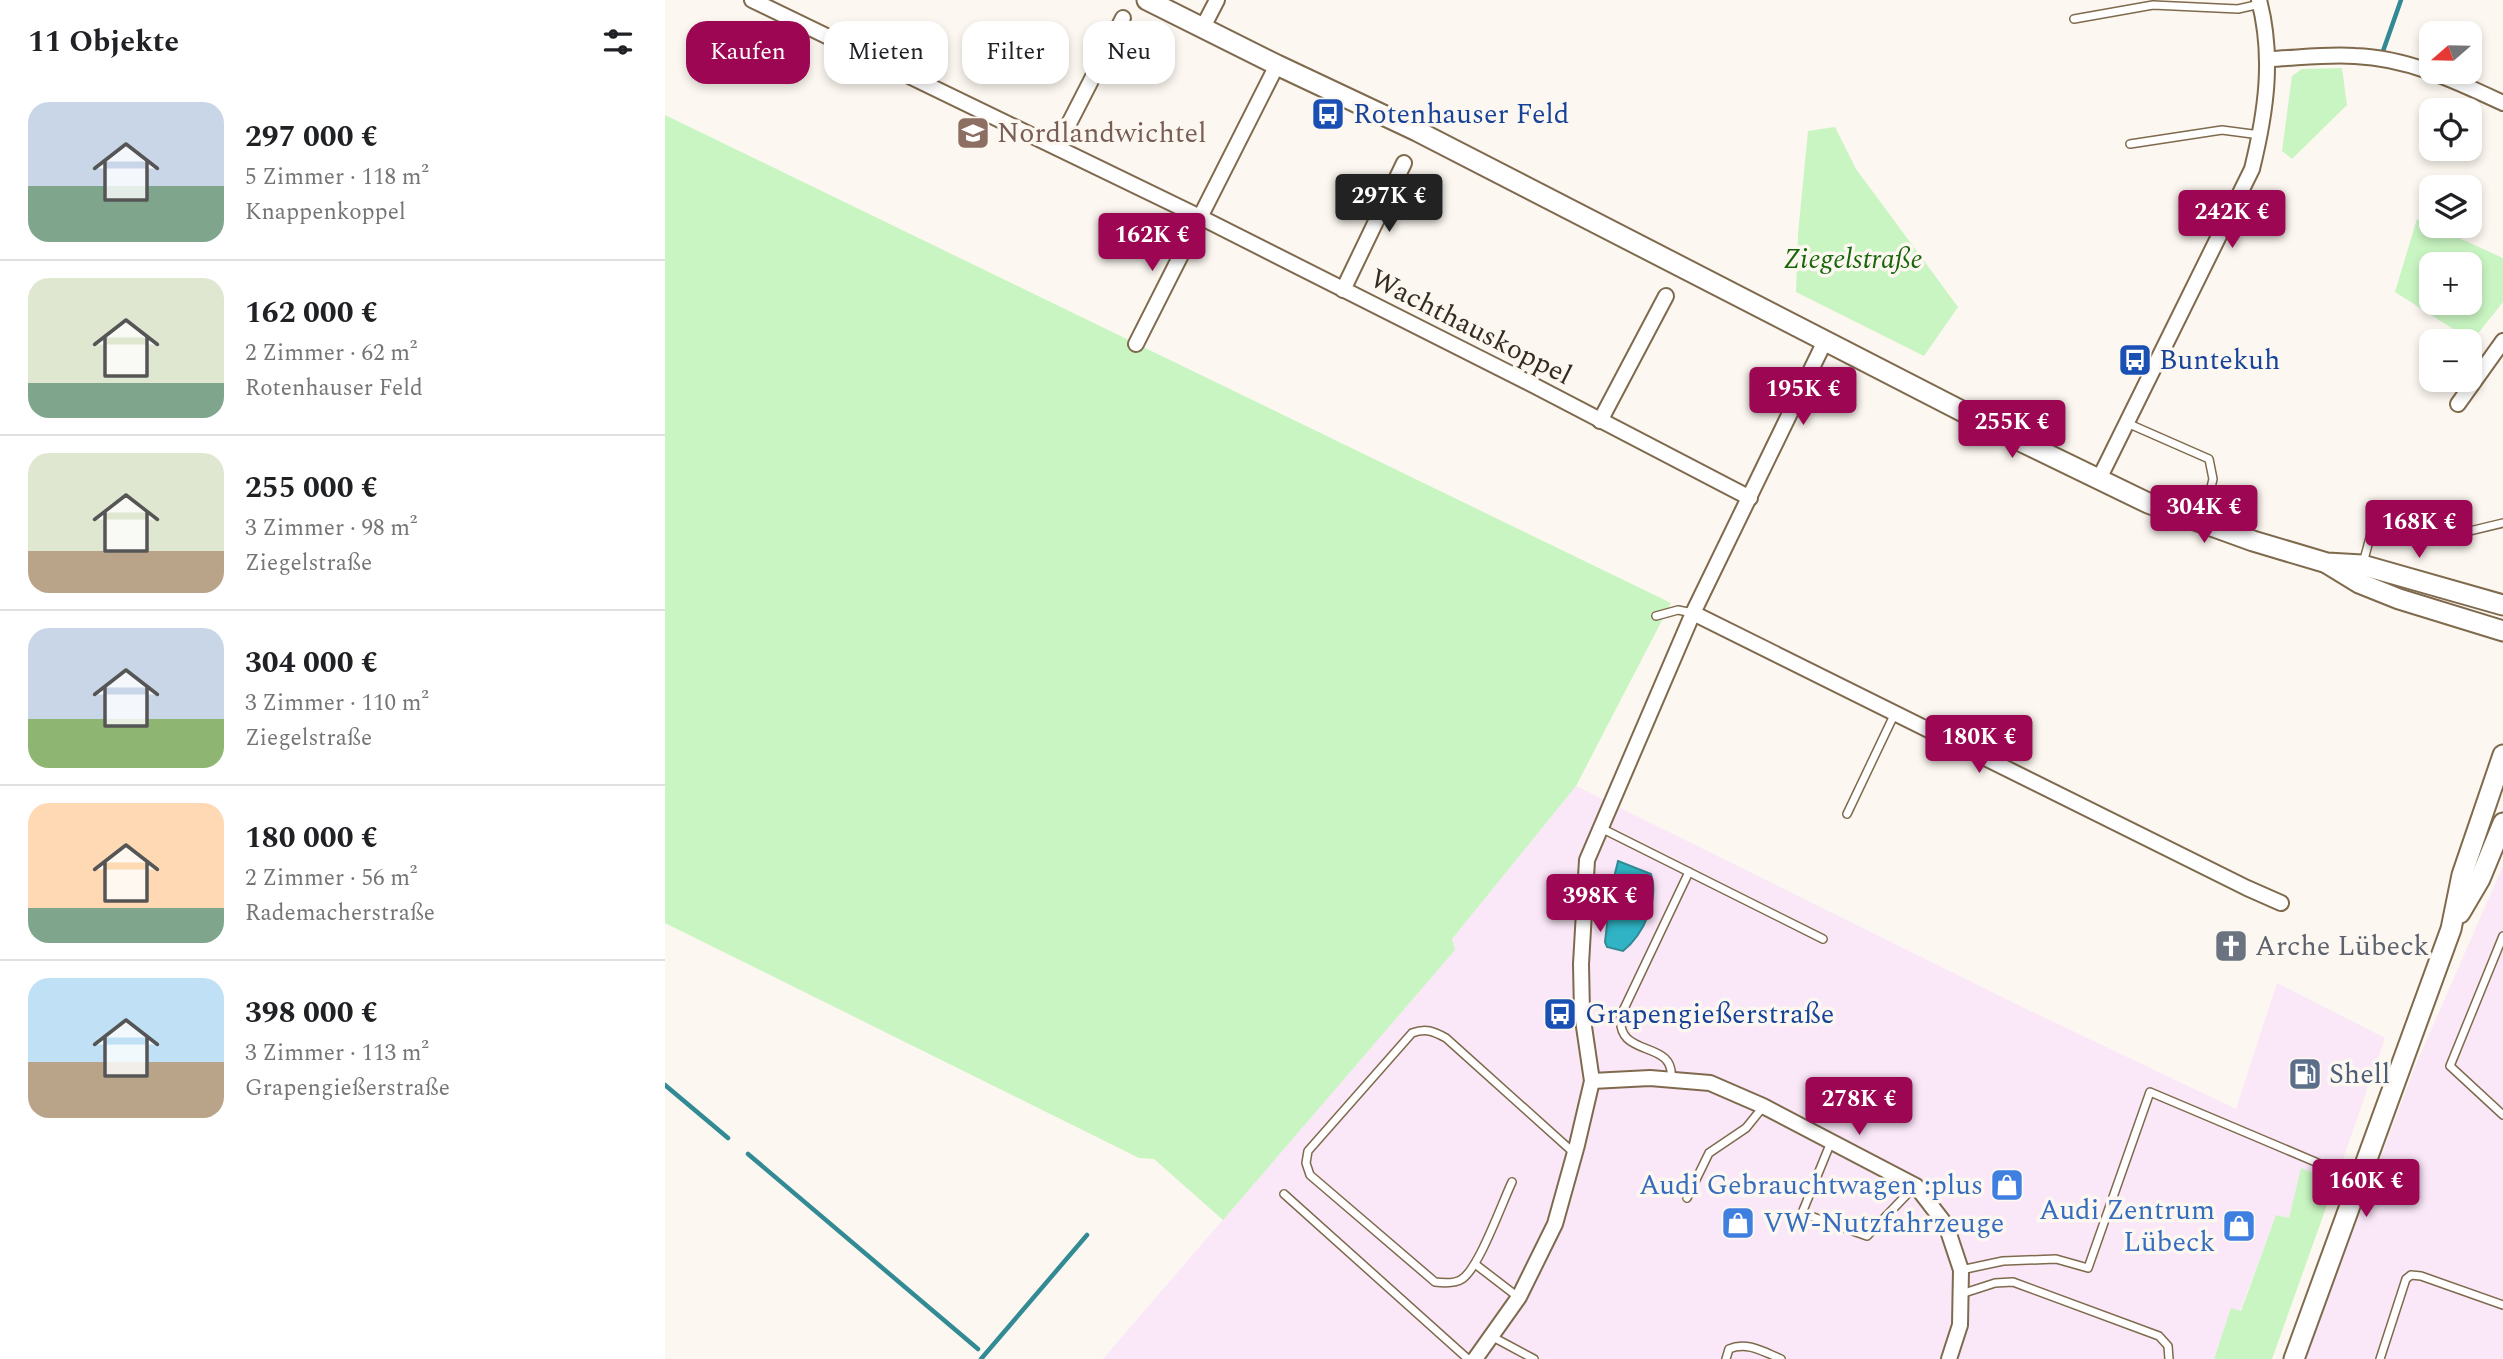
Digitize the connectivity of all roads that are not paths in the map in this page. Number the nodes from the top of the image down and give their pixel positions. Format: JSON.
{"nodes":[{"id":1,"x":752,"y":0,"type":"edge"},
{"id":2,"x":1147,"y":0,"type":"edge"},
{"id":3,"x":1217,"y":0,"type":"edge"},
{"id":4,"x":2259,"y":2,"type":"edge"},
{"id":5,"x":1123,"y":18,"type":"dead end"},
{"id":6,"x":2074,"y":19,"type":"dead end"},
{"id":7,"x":1202,"y":29,"type":"junction"},
{"id":8,"x":2269,"y":59,"type":"junction"},
{"id":9,"x":1277,"y":65,"type":"junction"},
{"id":10,"x":2503,"y":103,"type":"edge"},
{"id":11,"x":2260,"y":135,"type":"junction"},
{"id":12,"x":2130,"y":144,"type":"dead end"},
{"id":13,"x":1057,"y":147,"type":"junction"},
{"id":14,"x":1403,"y":163,"type":"dead end"},
{"id":15,"x":1200,"y":217,"type":"junction"},
{"id":16,"x":1343,"y":290,"type":"junction"},
{"id":17,"x":1665,"y":296,"type":"dead end"},
{"id":18,"x":1825,"y":341,"type":"junction"},
{"id":19,"x":2503,"y":341,"type":"edge"},
{"id":20,"x":1136,"y":344,"type":"dead end"},
{"id":21,"x":2458,"y":404,"type":"dead end"},
{"id":22,"x":1600,"y":421,"type":"junction"},
{"id":23,"x":2127,"y":423,"type":"junction"},
{"id":24,"x":2099,"y":480,"type":"junction"},
{"id":25,"x":1750,"y":498,"type":"junction"},
{"id":26,"x":2202,"y":523,"type":"junction"},
{"id":27,"x":2503,"y":523,"type":"edge"},
{"id":28,"x":2327,"y":563,"type":"junction"},
{"id":29,"x":2362,"y":565,"type":"junction"},
{"id":30,"x":2503,"y":605,"type":"edge"},
{"id":31,"x":1693,"y":613,"type":"junction"},
{"id":32,"x":1656,"y":616,"type":"dead end"},
{"id":33,"x":2503,"y":631,"type":"edge"},
{"id":34,"x":1895,"y":713,"type":"junction"},
{"id":35,"x":2503,"y":755,"type":"edge"},
{"id":36,"x":1847,"y":814,"type":"dead end"},
{"id":37,"x":2503,"y":823,"type":"edge"},
{"id":38,"x":1601,"y":828,"type":"junction"},
{"id":39,"x":1689,"y":872,"type":"junction"},
{"id":40,"x":2281,"y":902,"type":"dead end"},
{"id":41,"x":2451,"y":929,"type":"junction"},
{"id":42,"x":2503,"y":936,"type":"edge"},
{"id":43,"x":1823,"y":939,"type":"dead end"},
{"id":44,"x":1671,"y":1080,"type":"junction"},
{"id":45,"x":1592,"y":1081,"type":"junction"},
{"id":46,"x":1763,"y":1107,"type":"junction"},
{"id":47,"x":2503,"y":1115,"type":"edge"},
{"id":48,"x":1831,"y":1142,"type":"junction"},
{"id":49,"x":1575,"y":1154,"type":"junction"},
{"id":50,"x":2358,"y":1181,"type":"junction"},
{"id":51,"x":1512,"y":1182,"type":"dead end"},
{"id":52,"x":1916,"y":1186,"type":"junction"},
{"id":53,"x":1284,"y":1194,"type":"dead end"},
{"id":54,"x":1687,"y":1198,"type":"dead end"},
{"id":55,"x":1475,"y":1264,"type":"junction"},
{"id":56,"x":1961,"y":1270,"type":"junction"},
{"id":57,"x":1961,"y":1295,"type":"junction"},
{"id":58,"x":1519,"y":1297,"type":"junction"},
{"id":59,"x":2503,"y":1306,"type":"edge"},
{"id":60,"x":1491,"y":1336,"type":"junction"},
{"id":61,"x":1468,"y":1359,"type":"edge"},
{"id":62,"x":1475,"y":1359,"type":"edge"},
{"id":63,"x":1534,"y":1359,"type":"edge"},
{"id":64,"x":1726,"y":1359,"type":"edge"},
{"id":65,"x":1781,"y":1359,"type":"edge"},
{"id":66,"x":1949,"y":1359,"type":"edge"},
{"id":67,"x":2169,"y":1359,"type":"edge"},
{"id":68,"x":2294,"y":1359,"type":"edge"},
{"id":69,"x":2379,"y":1359,"type":"edge"}],
"edges":[{"from":1,"to":13,"type":"street","name":"Wachthauskoppel"},
{"from":2,"to":7,"type":"main road"},
{"from":3,"to":7,"type":"street"},
{"from":4,"to":6,"type":"lane"},
{"from":4,"to":8,"type":"street"},
{"from":5,"to":13,"type":"street"},
{"from":7,"to":9,"type":"main road"},
{"from":8,"to":10,"type":"street"},
{"from":8,"to":11,"type":"street"},
{"from":9,"to":15,"type":"street"},
{"from":9,"to":18,"type":"main road"},
{"from":11,"to":12,"type":"lane"},
{"from":11,"to":23,"type":"street"},
{"from":13,"to":15,"type":"street","name":"Wachthauskoppel"},
{"from":14,"to":16,"type":"street"},
{"from":15,"to":16,"type":"street","name":"Wachthauskoppel"},
{"from":15,"to":20,"type":"street"},
{"from":16,"to":22,"type":"street","name":"Wachthauskoppel"},
{"from":17,"to":22,"type":"street"},
{"from":18,"to":24,"type":"main road"},
{"from":18,"to":25,"type":"street"},
{"from":19,"to":21,"type":"street"},
{"from":22,"to":25,"type":"street","name":"Wachthauskoppel"},
{"from":23,"to":24,"type":"street"},
{"from":23,"to":26,"type":"lane"},
{"from":24,"to":26,"type":"main road"},
{"from":25,"to":31,"type":"street"},
{"from":26,"to":28,"type":"main road"},
{"from":27,"to":29,"type":"lane"},
{"from":28,"to":29,"type":"main road"},
{"from":28,"to":33,"type":"main road"},
{"from":29,"to":30,"type":"main road"},
{"from":31,"to":32,"type":"lane"},
{"from":31,"to":34,"type":"street"},
{"from":31,"to":38,"type":"street"},
{"from":34,"to":36,"type":"lane"},
{"from":34,"to":40,"type":"street"},
{"from":35,"to":41,"type":"main road"},
{"from":37,"to":41,"type":"main road"},
{"from":38,"to":39,"type":"lane"},
{"from":38,"to":45,"type":"street"},
{"from":39,"to":43,"type":"lane"},
{"from":39,"to":44,"type":"lane"},
{"from":41,"to":50,"type":"main road"},
{"from":42,"to":47,"type":"lane"},
{"from":44,"to":45,"type":"street"},
{"from":44,"to":46,"type":"street"},
{"from":45,"to":49,"type":"street"},
{"from":46,"to":48,"type":"street"},
{"from":46,"to":54,"type":"lane"},
{"from":48,"to":52,"type":"street"},
{"from":48,"to":52,"type":"lane"},
{"from":49,"to":55,"type":"lane"},
{"from":49,"to":58,"type":"street"},
{"from":50,"to":56,"type":"lane"},
{"from":50,"to":68,"type":"main road"},
{"from":51,"to":55,"type":"lane"},
{"from":52,"to":56,"type":"street"},
{"from":53,"to":61,"type":"lane"},
{"from":55,"to":58,"type":"lane"},
{"from":56,"to":57,"type":"street"},
{"from":57,"to":66,"type":"street"},
{"from":57,"to":67,"type":"lane"},
{"from":58,"to":60,"type":"street"},
{"from":59,"to":69,"type":"lane"},
{"from":60,"to":62,"type":"street"},
{"from":60,"to":63,"type":"lane"},
{"from":64,"to":65,"type":"lane"}]}
